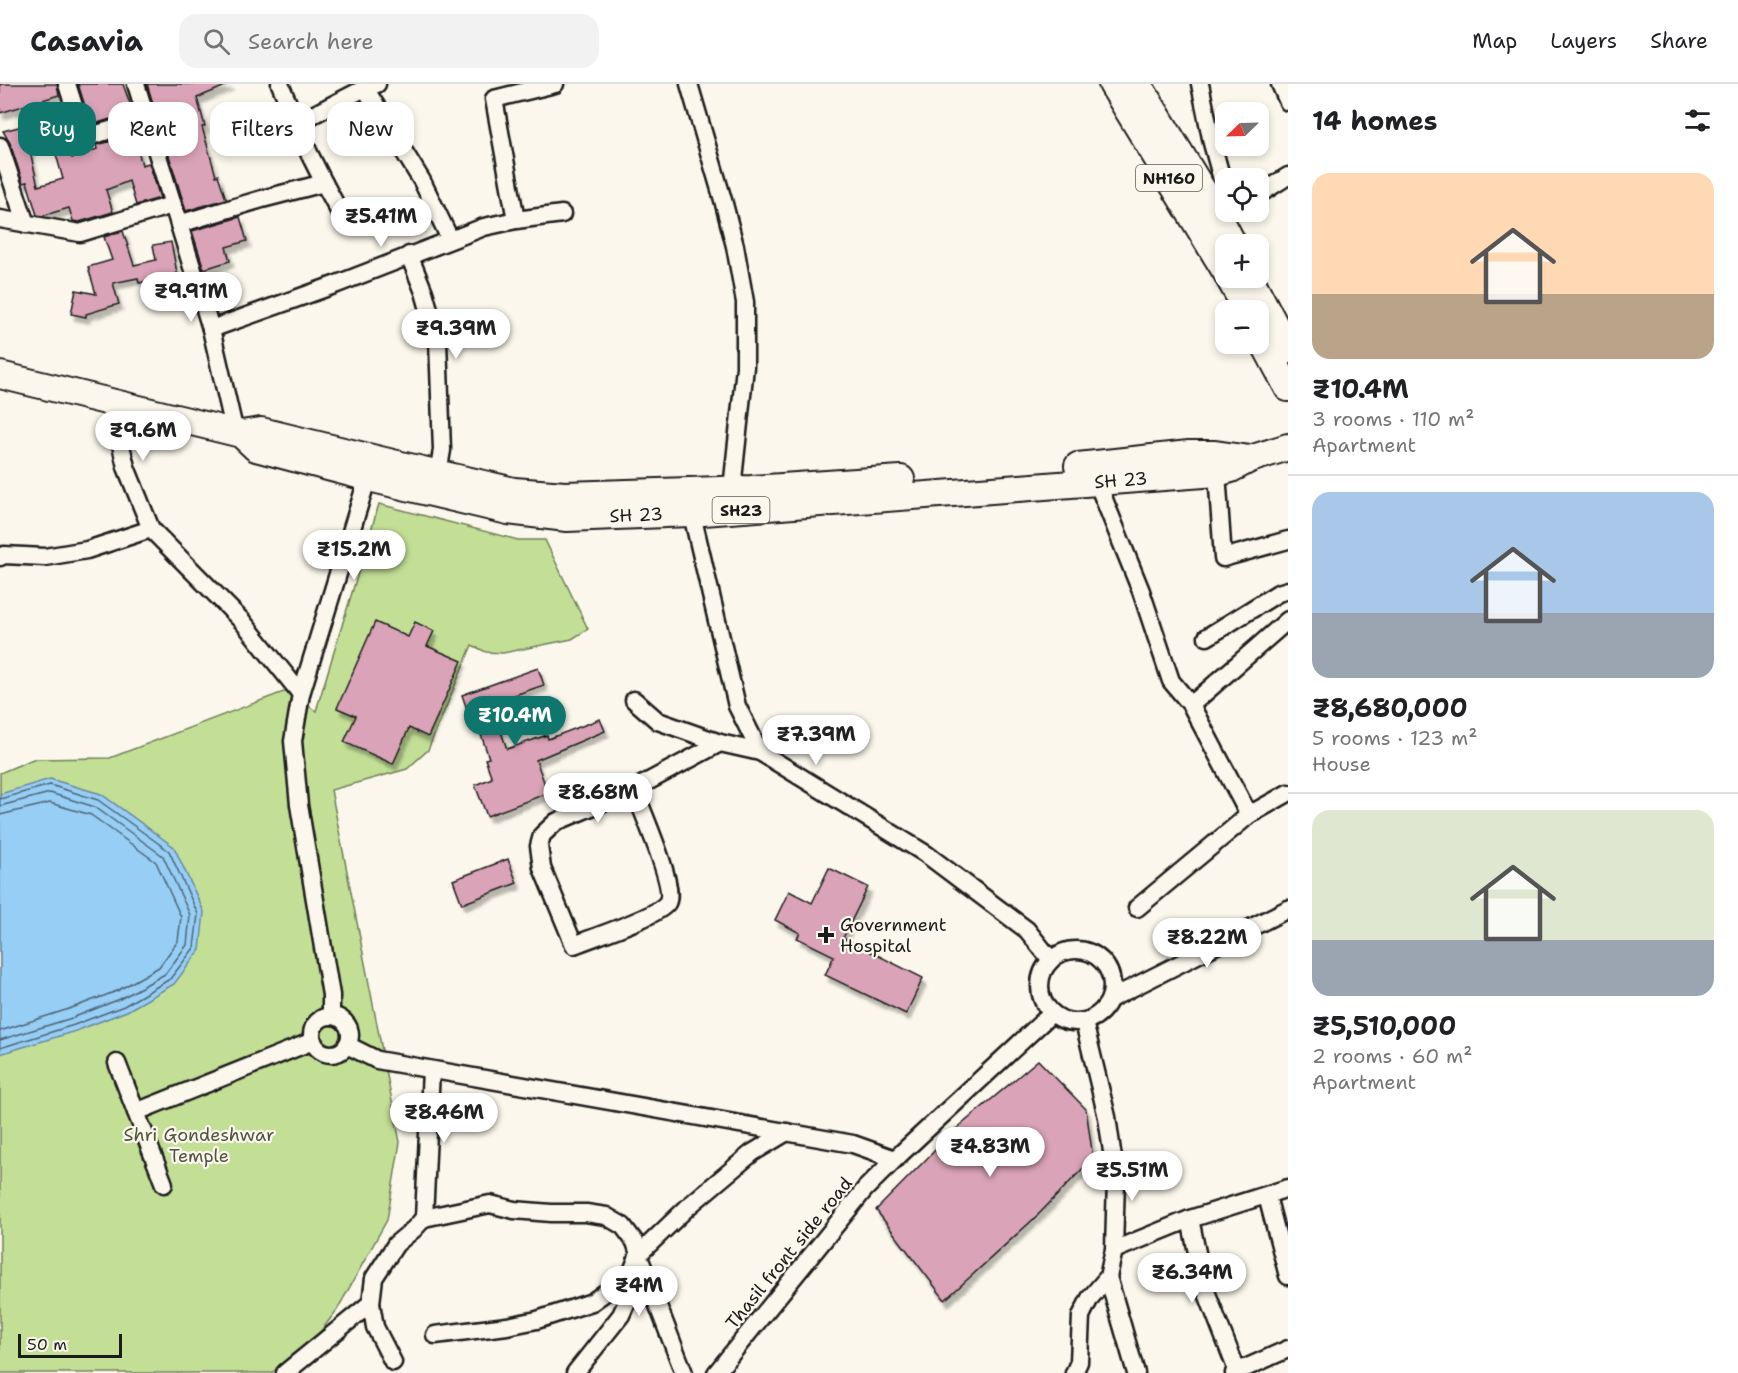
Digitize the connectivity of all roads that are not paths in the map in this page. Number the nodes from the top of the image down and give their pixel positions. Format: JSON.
{"nodes":[{"id":1,"x":68,"y":84,"type":"edge"},
{"id":2,"x":136,"y":84,"type":"edge"},
{"id":3,"x":280,"y":84,"type":"edge"},
{"id":4,"x":555,"y":84,"type":"edge"},
{"id":5,"x":689,"y":84,"type":"edge"},
{"id":6,"x":1112,"y":84,"type":"edge"},
{"id":7,"x":1138,"y":84,"type":"edge"},
{"id":8,"x":1200,"y":84,"type":"edge"},
{"id":9,"x":1280,"y":84,"type":"edge"},
{"id":10,"x":371,"y":86,"type":"edge"},
{"id":11,"x":142,"y":102,"type":"edge"},
{"id":12,"x":288,"y":102,"type":"edge"},
{"id":13,"x":1288,"y":102,"type":"edge"},
{"id":14,"x":315,"y":114,"type":"edge"},
{"id":15,"x":108,"y":131,"type":"edge"},
{"id":16,"x":0,"y":146,"type":"edge"},
{"id":17,"x":158,"y":156,"type":"edge"},
{"id":18,"x":312,"y":156,"type":"edge"},
{"id":19,"x":1218,"y":168,"type":"edge"},
{"id":20,"x":1288,"y":176,"type":"edge"},
{"id":21,"x":324,"y":183,"type":"junction"},
{"id":22,"x":1269,"y":188,"type":"edge"},
{"id":23,"x":1215,"y":192,"type":"edge"},
{"id":24,"x":172,"y":205,"type":"junction"},
{"id":25,"x":562,"y":214,"type":"dead end"},
{"id":26,"x":0,"y":219,"type":"edge"},
{"id":27,"x":516,"y":220,"type":"junction"},
{"id":28,"x":345,"y":222,"type":"dead end"},
{"id":29,"x":26,"y":224,"type":"junction"},
{"id":30,"x":179,"y":224,"type":"junction"},
{"id":31,"x":450,"y":239,"type":"junction"},
{"id":32,"x":1215,"y":254,"type":"edge"},
{"id":33,"x":409,"y":255,"type":"junction"},
{"id":34,"x":1255,"y":288,"type":"edge"},
{"id":35,"x":211,"y":329,"type":"junction"},
{"id":36,"x":1288,"y":350,"type":"edge"},
{"id":37,"x":1269,"y":353,"type":"edge"},
{"id":38,"x":0,"y":375,"type":"edge"},
{"id":39,"x":1288,"y":388,"type":"edge"},
{"id":40,"x":111,"y":402,"type":"junction"},
{"id":41,"x":238,"y":433,"type":"junction"},
{"id":42,"x":1288,"y":447,"type":"edge"},
{"id":43,"x":1250,"y":459,"type":"junction"},
{"id":44,"x":1155,"y":467,"type":"junction"},
{"id":45,"x":371,"y":468,"type":"junction"},
{"id":46,"x":1217,"y":472,"type":"junction"},
{"id":47,"x":1097,"y":473,"type":"junction"},
{"id":48,"x":438,"y":474,"type":"junction"},
{"id":49,"x":472,"y":492,"type":"junction"},
{"id":50,"x":731,"y":500,"type":"junction"},
{"id":51,"x":690,"y":502,"type":"junction"},
{"id":52,"x":151,"y":529,"type":"junction"},
{"id":53,"x":1288,"y":540,"type":"edge"},
{"id":54,"x":0,"y":557,"type":"edge"},
{"id":55,"x":1288,"y":590,"type":"edge"},
{"id":56,"x":1288,"y":620,"type":"edge"},
{"id":57,"x":1207,"y":637,"type":"dead end"},
{"id":58,"x":301,"y":694,"type":"junction"},
{"id":59,"x":634,"y":700,"type":"dead end"},
{"id":60,"x":1191,"y":705,"type":"junction"},
{"id":61,"x":720,"y":743,"type":"junction"},
{"id":62,"x":760,"y":752,"type":"junction"},
{"id":63,"x":634,"y":789,"type":"junction"},
{"id":64,"x":1288,"y":793,"type":"edge"},
{"id":65,"x":1250,"y":815,"type":"junction"},
{"id":66,"x":1137,"y":908,"type":"dead end"},
{"id":67,"x":1288,"y":909,"type":"edge"},
{"id":68,"x":1051,"y":960,"type":"junction"},
{"id":69,"x":1110,"y":999,"type":"junction"},
{"id":70,"x":1052,"y":1013,"type":"junction"},
{"id":71,"x":331,"y":1016,"type":"junction"},
{"id":72,"x":1084,"y":1022,"type":"junction"},
{"id":73,"x":313,"y":1041,"type":"junction"},
{"id":74,"x":347,"y":1045,"type":"junction"},
{"id":75,"x":117,"y":1063,"type":"dead end"},
{"id":76,"x":431,"y":1070,"type":"junction"},
{"id":77,"x":136,"y":1112,"type":"junction"},
{"id":78,"x":787,"y":1132,"type":"junction"},
{"id":79,"x":895,"y":1159,"type":"junction"},
{"id":80,"x":164,"y":1184,"type":"dead end"},
{"id":81,"x":1288,"y":1188,"type":"edge"},
{"id":82,"x":1267,"y":1196,"type":"junction"},
{"id":83,"x":423,"y":1218,"type":"junction"},
{"id":84,"x":1190,"y":1219,"type":"junction"},
{"id":85,"x":1114,"y":1250,"type":"junction"},
{"id":86,"x":639,"y":1254,"type":"junction"},
{"id":87,"x":1288,"y":1276,"type":"edge"},
{"id":88,"x":1108,"y":1277,"type":"junction"},
{"id":89,"x":371,"y":1303,"type":"junction"},
{"id":90,"x":435,"y":1335,"type":"dead end"},
{"id":91,"x":1288,"y":1349,"type":"edge"},
{"id":92,"x":393,"y":1362,"type":"dead end"},
{"id":93,"x":288,"y":1372,"type":"edge"},
{"id":94,"x":1237,"y":1372,"type":"edge"},
{"id":95,"x":576,"y":1373,"type":"edge"},
{"id":96,"x":684,"y":1373,"type":"edge"},
{"id":97,"x":716,"y":1373,"type":"edge"},
{"id":98,"x":1074,"y":1373,"type":"edge"},
{"id":99,"x":1136,"y":1373,"type":"edge"}],
"edges":[{"from":1,"to":15,"type":"street"},
{"from":2,"to":11,"type":"street"},
{"from":3,"to":12,"type":"street"},
{"from":4,"to":27,"type":"street"},
{"from":5,"to":50,"type":"street"},
{"from":6,"to":32,"type":"main road","number":"NH160"},
{"from":7,"to":23,"type":"main road"},
{"from":8,"to":19,"type":"street"},
{"from":9,"to":13,"type":"street"},
{"from":10,"to":14,"type":"street"},
{"from":10,"to":31,"type":"street"},
{"from":16,"to":29,"type":"street"},
{"from":17,"to":24,"type":"street"},
{"from":18,"to":21,"type":"street"},
{"from":20,"to":22,"type":"street"},
{"from":21,"to":28,"type":"street"},
{"from":21,"to":30,"type":"street"},
{"from":24,"to":29,"type":"street"},
{"from":24,"to":30,"type":"street"},
{"from":25,"to":27,"type":"street"},
{"from":26,"to":29,"type":"street"},
{"from":27,"to":31,"type":"street"},
{"from":30,"to":35,"type":"street"},
{"from":31,"to":33,"type":"street"},
{"from":33,"to":35,"type":"street"},
{"from":33,"to":48,"type":"street"},
{"from":34,"to":36,"type":"main road"},
{"from":35,"to":41,"type":"street"},
{"from":37,"to":39,"type":"main road"},
{"from":38,"to":40,"type":"main road"},
{"from":40,"to":41,"type":"main road"},
{"from":40,"to":52,"type":"street"},
{"from":41,"to":45,"type":"main road"},
{"from":42,"to":43,"type":"main road","name":"SH 23"},
{"from":43,"to":44,"type":"main road"},
{"from":43,"to":46,"type":"main road","name":"SH 23"},
{"from":44,"to":46,"type":"main road","name":"SH 23"},
{"from":44,"to":47,"type":"main road"},
{"from":45,"to":48,"type":"main road"},
{"from":45,"to":49,"type":"main road"},
{"from":45,"to":58,"type":"street"},
{"from":46,"to":53,"type":"street"},
{"from":47,"to":50,"type":"main road"},
{"from":47,"to":60,"type":"street"},
{"from":48,"to":49,"type":"main road"},
{"from":49,"to":51,"type":"main road"},
{"from":50,"to":51,"type":"main road"},
{"from":51,"to":62,"type":"street"},
{"from":52,"to":54,"type":"street"},
{"from":52,"to":58,"type":"street"},
{"from":55,"to":57,"type":"street"},
{"from":56,"to":60,"type":"street"},
{"from":58,"to":71,"type":"street"},
{"from":59,"to":61,"type":"street"},
{"from":60,"to":65,"type":"street"},
{"from":61,"to":62,"type":"street"},
{"from":61,"to":63,"type":"street"},
{"from":62,"to":68,"type":"street"},
{"from":63,"to":63,"type":"street"},
{"from":64,"to":65,"type":"street"},
{"from":65,"to":66,"type":"street"},
{"from":67,"to":69,"type":"street"},
{"from":68,"to":69,"type":"street"},
{"from":68,"to":70,"type":"street"},
{"from":69,"to":72,"type":"street"},
{"from":70,"to":72,"type":"street"},
{"from":70,"to":79,"type":"street","name":"Thasil front side road"},
{"from":71,"to":73,"type":"street"},
{"from":71,"to":74,"type":"street"},
{"from":72,"to":85,"type":"street"},
{"from":73,"to":74,"type":"street"},
{"from":73,"to":77,"type":"street"},
{"from":74,"to":76,"type":"street"},
{"from":75,"to":77,"type":"street"},
{"from":76,"to":78,"type":"street"},
{"from":76,"to":83,"type":"street"},
{"from":77,"to":80,"type":"street"},
{"from":78,"to":79,"type":"street"},
{"from":78,"to":86,"type":"street"},
{"from":79,"to":97,"type":"street","name":"Thasil front side road"},
{"from":81,"to":82,"type":"street"},
{"from":82,"to":84,"type":"street"},
{"from":82,"to":87,"type":"street"},
{"from":83,"to":86,"type":"street"},
{"from":83,"to":89,"type":"street"},
{"from":84,"to":85,"type":"street"},
{"from":84,"to":94,"type":"street"},
{"from":85,"to":88,"type":"street"},
{"from":86,"to":90,"type":"street"},
{"from":86,"to":95,"type":"street"},
{"from":86,"to":96,"type":"street"},
{"from":88,"to":98,"type":"street"},
{"from":88,"to":99,"type":"street"},
{"from":89,"to":92,"type":"street"},
{"from":89,"to":93,"type":"street"},
{"from":91,"to":94,"type":"street"}]}
